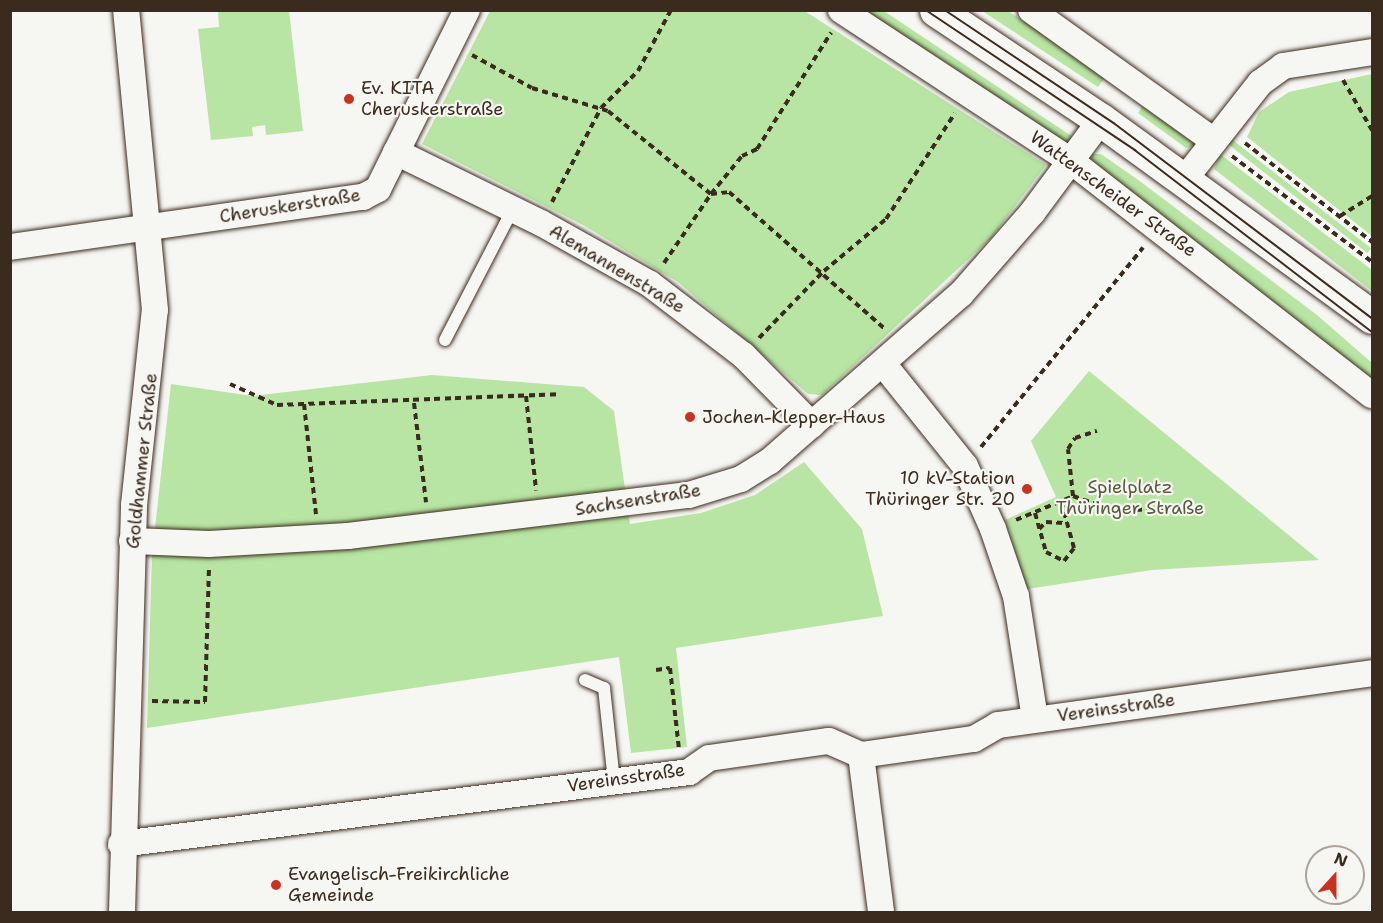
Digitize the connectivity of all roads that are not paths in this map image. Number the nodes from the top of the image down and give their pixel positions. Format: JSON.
{"nodes":[{"id":1,"x":126,"y":10,"type":"edge"},
{"id":2,"x":467,"y":10,"type":"edge"},
{"id":3,"x":936,"y":10,"type":"edge"},
{"id":4,"x":1031,"y":10,"type":"edge"},
{"id":5,"x":843,"y":11,"type":"edge"},
{"id":6,"x":1372,"y":52,"type":"edge"},
{"id":7,"x":1101,"y":120,"type":"junction"},
{"id":8,"x":1219,"y":134,"type":"junction"},
{"id":9,"x":396,"y":152,"type":"junction"},
{"id":10,"x":1071,"y":161,"type":"junction"},
{"id":11,"x":1184,"y":180,"type":"junction"},
{"id":12,"x":513,"y":209,"type":"junction"},
{"id":13,"x":146,"y":226,"type":"junction"},
{"id":14,"x":10,"y":247,"type":"edge"},
{"id":15,"x":1290,"y":261,"type":"junction"},
{"id":16,"x":1372,"y":317,"type":"edge"},
{"id":17,"x":445,"y":340,"type":"dead end"},
{"id":18,"x":1372,"y":343,"type":"edge"},
{"id":19,"x":884,"y":365,"type":"junction"},
{"id":20,"x":1372,"y":395,"type":"edge"},
{"id":21,"x":812,"y":425,"type":"junction"},
{"id":22,"x":132,"y":541,"type":"junction"},
{"id":23,"x":1372,"y":673,"type":"edge"},
{"id":24,"x":585,"y":680,"type":"dead end"},
{"id":25,"x":1035,"y":719,"type":"junction"},
{"id":26,"x":861,"y":755,"type":"junction"},
{"id":27,"x":614,"y":781,"type":"junction"},
{"id":28,"x":121,"y":844,"type":"junction"},
{"id":29,"x":122,"y":912,"type":"edge"},
{"id":30,"x":881,"y":912,"type":"edge"}],
"edges":[{"from":1,"to":13,"type":"street","name":"Goldhammer Straße"},
{"from":2,"to":9,"type":"street","name":"Cheruskerstraße"},
{"from":3,"to":7,"type":"main road"},
{"from":4,"to":8,"type":"street"},
{"from":5,"to":10,"type":"street","name":"Wattenscheider Straße"},
{"from":6,"to":8,"type":"street"},
{"from":7,"to":10,"type":"street","name":"Sachsenstraße"},
{"from":7,"to":11,"type":"main road"},
{"from":8,"to":11,"type":"street"},
{"from":9,"to":12,"type":"street","name":"Alemannenstraße"},
{"from":9,"to":13,"type":"street","name":"Cheruskerstraße"},
{"from":10,"to":19,"type":"street","name":"Sachsenstraße"},
{"from":10,"to":20,"type":"street","name":"Wattenscheider Straße"},
{"from":11,"to":15,"type":"main road"},
{"from":12,"to":17,"type":"lane"},
{"from":12,"to":21,"type":"street","name":"Alemannenstraße"},
{"from":13,"to":14,"type":"street","name":"Cheruskerstraße"},
{"from":13,"to":22,"type":"street","name":"Goldhammer Straße"},
{"from":15,"to":16,"type":"main road"},
{"from":15,"to":18,"type":"main road"},
{"from":19,"to":21,"type":"street","name":"Sachsenstraße"},
{"from":19,"to":25,"type":"street"},
{"from":21,"to":22,"type":"street","name":"Sachsenstraße"},
{"from":22,"to":28,"type":"street","name":"Goldhammer Straße"},
{"from":23,"to":25,"type":"street","name":"Vereinsstraße"},
{"from":24,"to":27,"type":"lane"},
{"from":25,"to":26,"type":"street","name":"Vereinsstraße"},
{"from":26,"to":27,"type":"street","name":"Vereinsstraße"},
{"from":26,"to":30,"type":"street"},
{"from":27,"to":28,"type":"street","name":"Vereinsstraße"},
{"from":28,"to":29,"type":"street","name":"Goldhammer Straße"}]}
